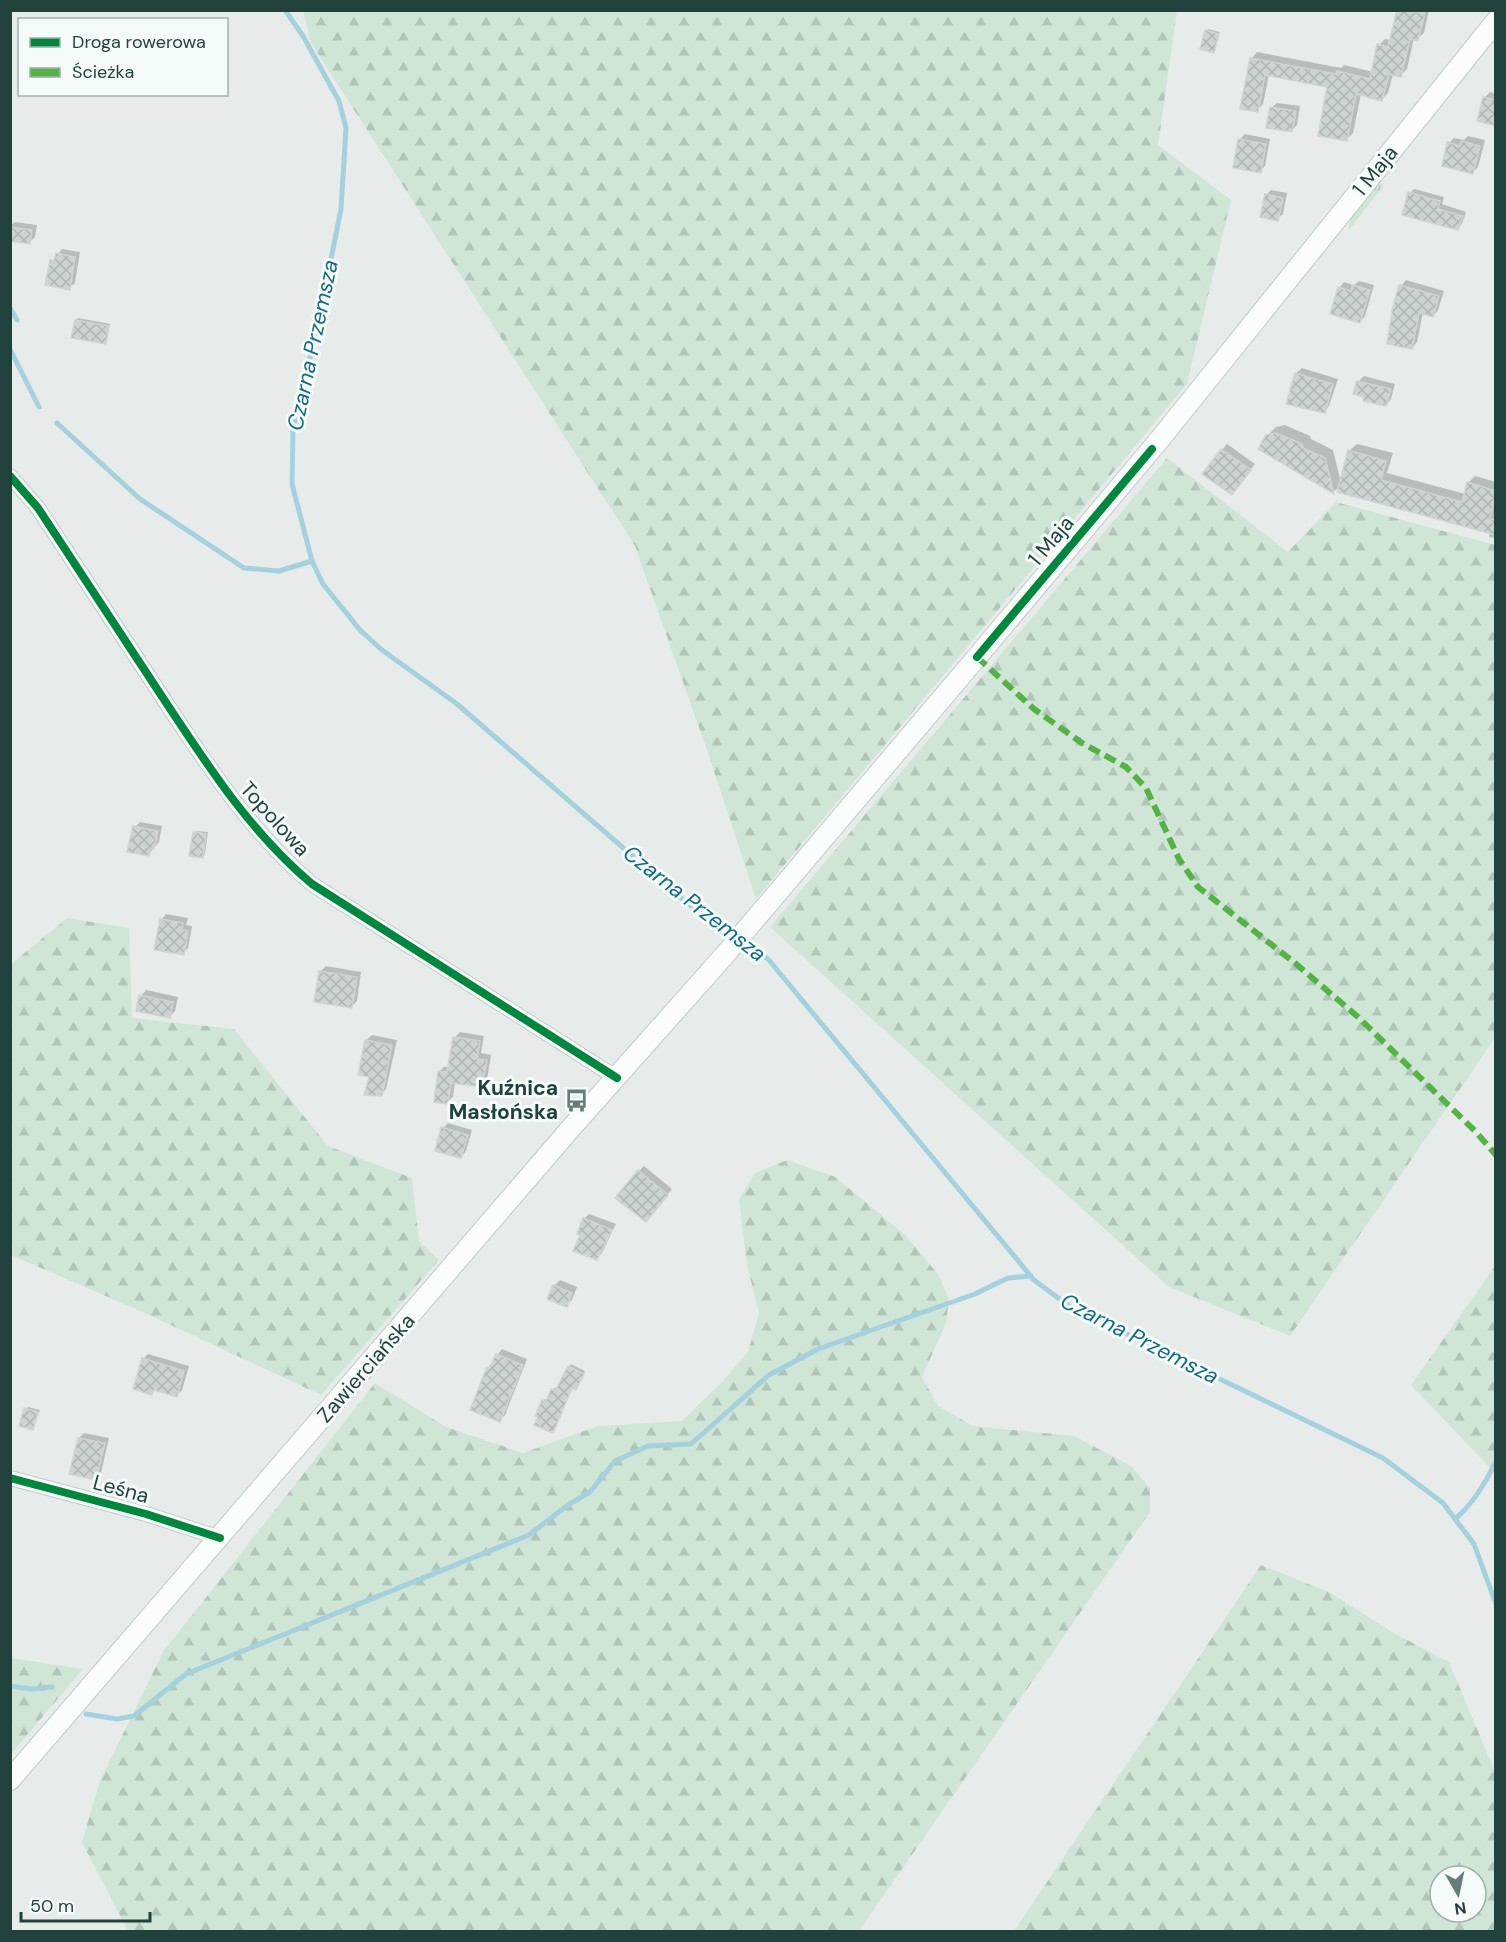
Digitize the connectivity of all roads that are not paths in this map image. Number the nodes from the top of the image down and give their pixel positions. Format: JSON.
{"nodes":[{"id":1,"x":1496,"y":21,"type":"edge"},
{"id":2,"x":10,"y":476,"type":"edge"},
{"id":3,"x":723,"y":957,"type":"joint"},
{"id":4,"x":617,"y":1078,"type":"junction"},
{"id":5,"x":10,"y":1478,"type":"edge"},
{"id":6,"x":220,"y":1538,"type":"junction"},
{"id":7,"x":10,"y":1780,"type":"edge"}],
"edges":[{"from":1,"to":3,"type":"main road","name":"1 Maja"},
{"from":2,"to":4,"type":"street","name":"Topolowa"},
{"from":3,"to":4,"type":"main road","name":"Zawierciańska"},
{"from":4,"to":6,"type":"main road","name":"Zawierciańska"},
{"from":5,"to":6,"type":"street","name":"Leśna"},
{"from":6,"to":7,"type":"main road","name":"Zawierciańska"}]}
